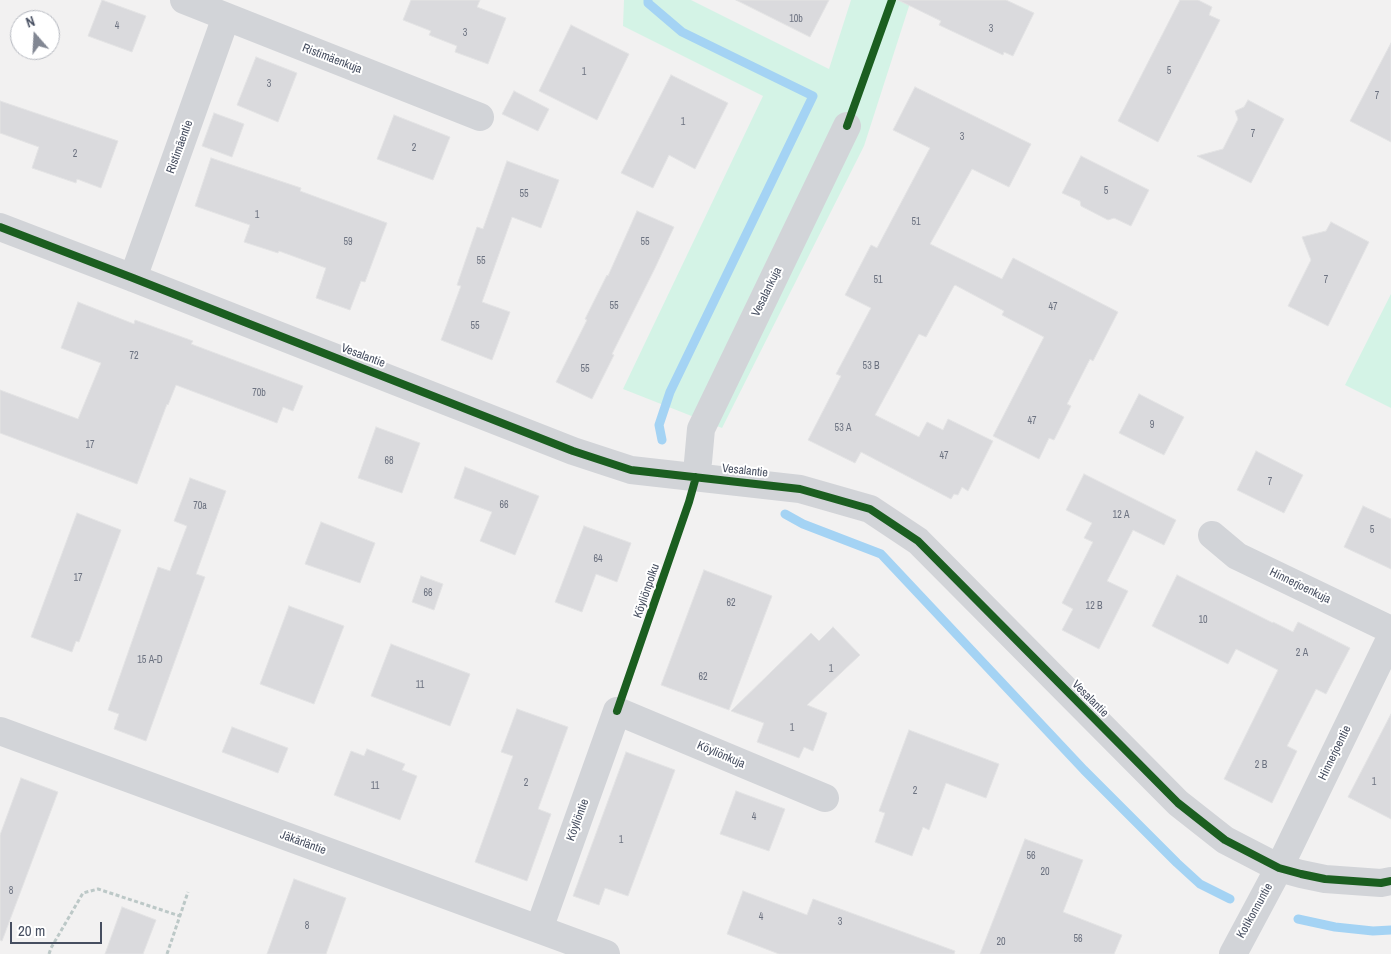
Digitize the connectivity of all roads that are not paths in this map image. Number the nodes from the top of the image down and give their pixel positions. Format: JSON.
{"nodes":[{"id":1,"x":184,"y":0,"type":"edge"},
{"id":2,"x":226,"y":17,"type":"junction"},
{"id":3,"x":480,"y":117,"type":"dead end"},
{"id":4,"x":847,"y":126,"type":"dead end"},
{"id":5,"x":0,"y":227,"type":"edge"},
{"id":6,"x":133,"y":278,"type":"junction"},
{"id":7,"x":698,"y":462,"type":"dead end"},
{"id":8,"x":1212,"y":536,"type":"dead end"},
{"id":9,"x":1391,"y":630,"type":"edge"},
{"id":10,"x":1391,"y":637,"type":"edge"},
{"id":11,"x":618,"y":711,"type":"joint"},
{"id":12,"x":0,"y":731,"type":"edge"},
{"id":13,"x":825,"y":798,"type":"dead end"},
{"id":14,"x":1279,"y":868,"type":"junction"},
{"id":15,"x":1391,"y":882,"type":"edge"},
{"id":16,"x":539,"y":930,"type":"junction"},
{"id":17,"x":606,"y":954,"type":"edge"},
{"id":18,"x":1232,"y":954,"type":"edge"}],
"edges":[{"from":1,"to":2,"type":"street","name":"Ristimäenkuja"},
{"from":2,"to":3,"type":"street","name":"Ristimäenkuja"},
{"from":2,"to":6,"type":"street","name":"Ristimäentie"},
{"from":4,"to":7,"type":"street","name":"Vesalankuja"},
{"from":5,"to":6,"type":"street","name":"Vesalantie"},
{"from":6,"to":14,"type":"street","name":"Vesalantie"},
{"from":8,"to":9,"type":"street","name":"Hinnerjoenkuja"},
{"from":10,"to":14,"type":"street","name":"Hinnerjoentie"},
{"from":11,"to":13,"type":"street","name":"Köyliönkuja"},
{"from":11,"to":16,"type":"street","name":"Köyliöntie"},
{"from":12,"to":16,"type":"street","name":"Jäkärläntie"},
{"from":14,"to":15,"type":"street","name":"Vesalantie"},
{"from":14,"to":18,"type":"street","name":"Kotikonnuntie"},
{"from":16,"to":17,"type":"street","name":"Jäkärläntie"}]}
